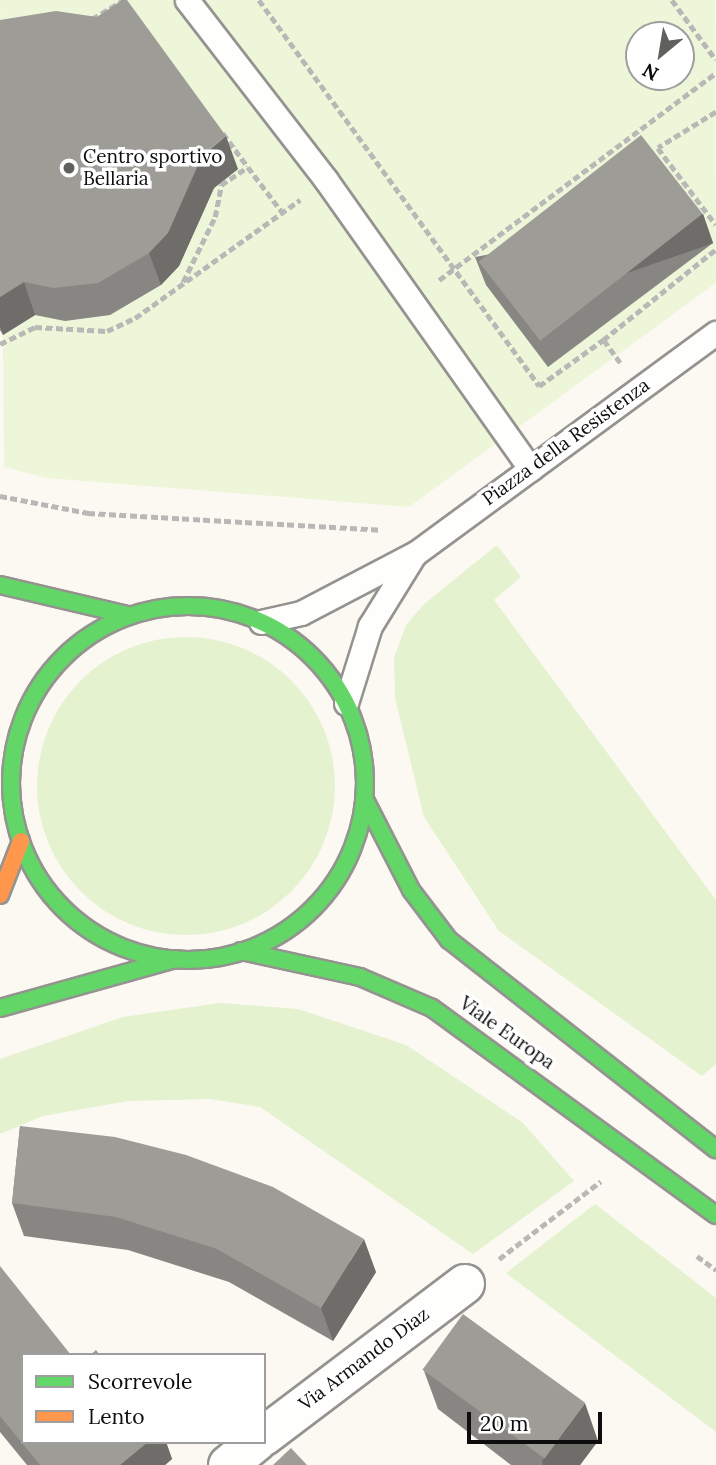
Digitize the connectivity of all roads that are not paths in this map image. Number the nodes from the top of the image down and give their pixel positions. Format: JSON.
{"nodes":[{"id":1,"x":187,"y":0,"type":"edge"},
{"id":2,"x":716,"y":333,"type":"edge"},
{"id":3,"x":531,"y":469,"type":"junction"},
{"id":4,"x":416,"y":552,"type":"junction"},
{"id":5,"x":0,"y":585,"type":"edge"},
{"id":6,"x":128,"y":615,"type":"junction"},
{"id":7,"x":261,"y":622,"type":"junction"},
{"id":8,"x":346,"y":703,"type":"junction"},
{"id":9,"x":0,"y":753,"type":"edge"},
{"id":10,"x":11,"y":786,"type":"junction"},
{"id":11,"x":364,"y":798,"type":"junction"},
{"id":12,"x":21,"y":841,"type":"junction"},
{"id":13,"x":0,"y":895,"type":"edge"},
{"id":14,"x":242,"y":951,"type":"junction"},
{"id":15,"x":175,"y":959,"type":"junction"},
{"id":16,"x":0,"y":1008,"type":"edge"},
{"id":17,"x":716,"y":1149,"type":"edge"},
{"id":18,"x":716,"y":1214,"type":"edge"},
{"id":19,"x":465,"y":1284,"type":"road end"},
{"id":20,"x":266,"y":1434,"type":"edge"},
{"id":21,"x":254,"y":1444,"type":"edge"},
{"id":22,"x":228,"y":1465,"type":"edge"}],
"edges":[{"from":1,"to":3,"type":"lane"},
{"from":2,"to":3,"type":"lane","name":"Piazza della Resistenza"},
{"from":3,"to":4,"type":"lane","name":"Piazza della Resistenza"},
{"from":4,"to":7,"type":"lane","name":"Piazza della Resistenza"},
{"from":4,"to":8,"type":"lane","name":"Piazza della Resistenza"},
{"from":5,"to":6,"type":"main road","name":"Viale Europa"},
{"from":6,"to":7,"type":"main road","name":"Viale Europa"},
{"from":6,"to":10,"type":"main road","name":"Viale Europa"},
{"from":7,"to":8,"type":"main road","name":"Viale Europa"},
{"from":8,"to":11,"type":"main road","name":"Viale Europa"},
{"from":9,"to":10,"type":"main road","name":"Viale Europa"},
{"from":10,"to":12,"type":"main road","name":"Viale Europa"},
{"from":11,"to":14,"type":"main road","name":"Viale Europa"},
{"from":11,"to":17,"type":"main road","name":"Viale Europa"},
{"from":12,"to":13,"type":"main road"},
{"from":12,"to":15,"type":"main road","name":"Viale Europa"},
{"from":14,"to":15,"type":"main road","name":"Viale Europa"},
{"from":14,"to":18,"type":"main road","name":"Viale Europa"},
{"from":15,"to":16,"type":"main road"},
{"from":19,"to":20,"type":"street","name":"Via Armando Diaz"},
{"from":21,"to":22,"type":"street"}]}
